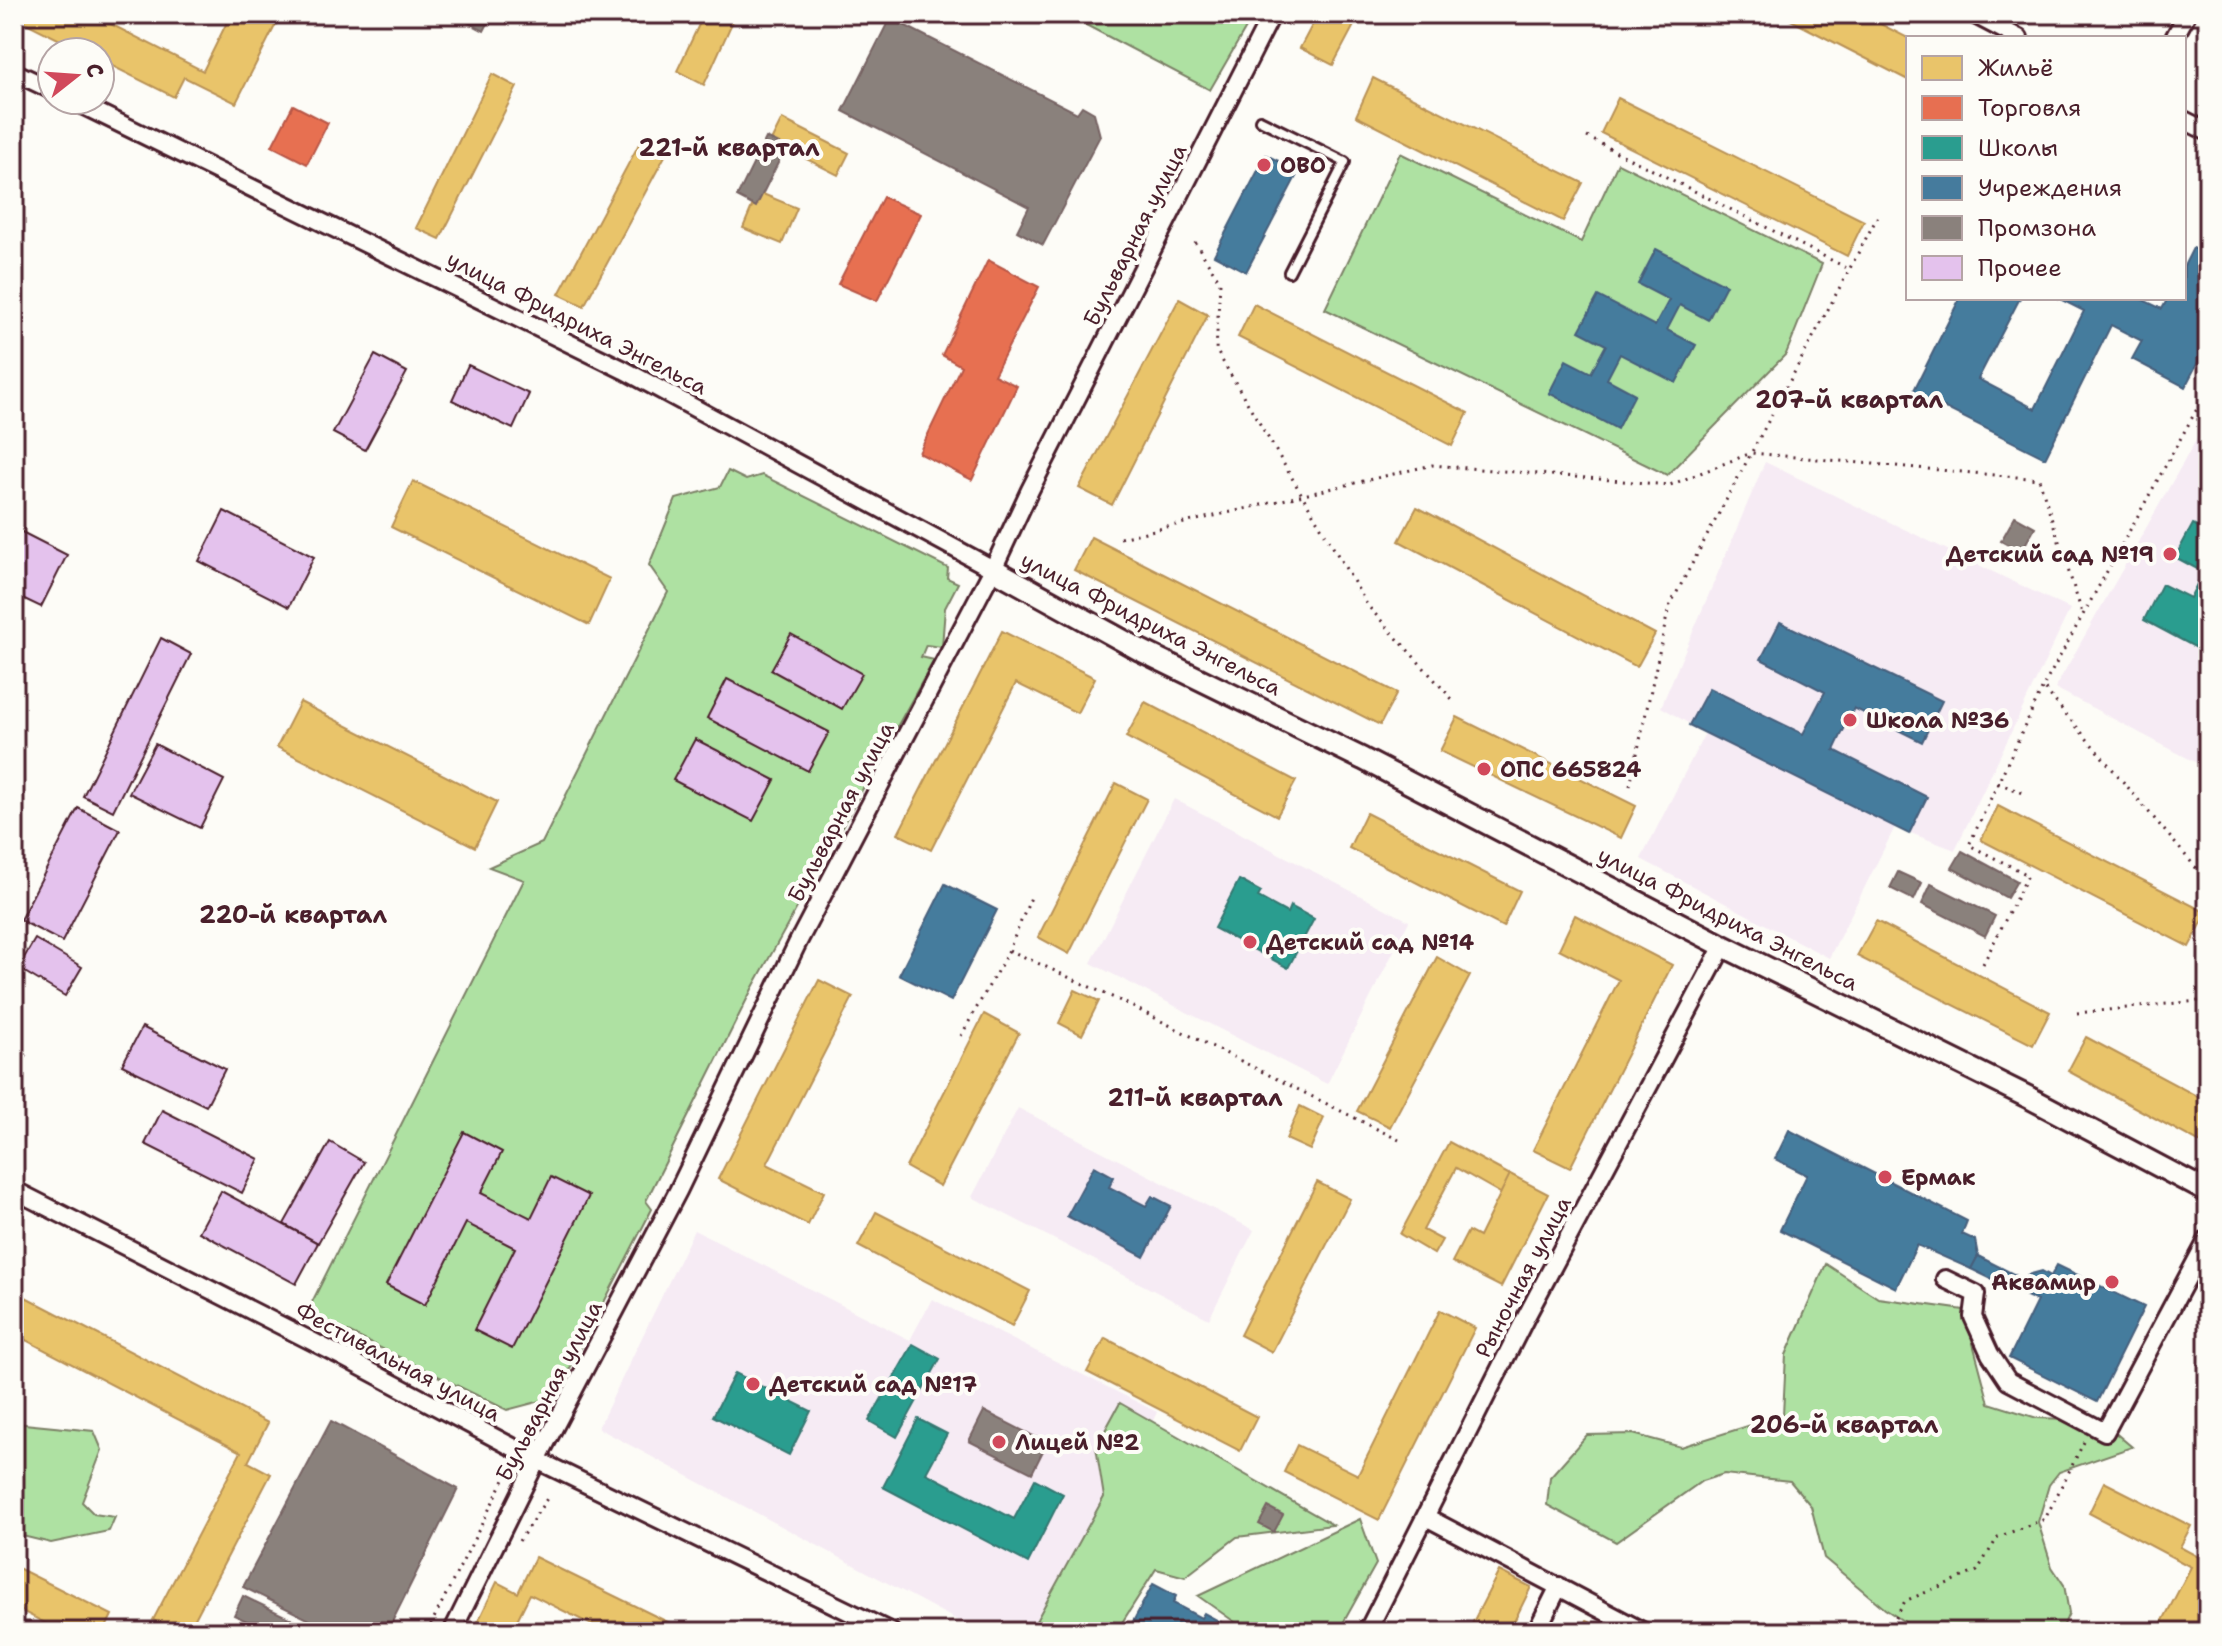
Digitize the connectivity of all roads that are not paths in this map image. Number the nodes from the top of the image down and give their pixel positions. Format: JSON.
{"nodes":[{"id":1,"x":1272,"y":14,"type":"edge"},
{"id":2,"x":1973,"y":14,"type":"edge"},
{"id":3,"x":2187,"y":14,"type":"edge"},
{"id":4,"x":2015,"y":36,"type":"edge"},
{"id":5,"x":2175,"y":36,"type":"edge"},
{"id":6,"x":14,"y":72,"type":"edge"},
{"id":7,"x":36,"y":82,"type":"edge"},
{"id":8,"x":105,"y":116,"type":"edge"},
{"id":9,"x":1260,"y":120,"type":"dead end"},
{"id":10,"x":2186,"y":121,"type":"edge"},
{"id":11,"x":2208,"y":132,"type":"edge"},
{"id":12,"x":1289,"y":272,"type":"dead end"},
{"id":13,"x":993,"y":569,"type":"junction"},
{"id":14,"x":1723,"y":946,"type":"junction"},
{"id":15,"x":14,"y":1190,"type":"edge"},
{"id":16,"x":2208,"y":1192,"type":"edge"},
{"id":17,"x":2208,"y":1239,"type":"edge"},
{"id":18,"x":1945,"y":1279,"type":"dead end"},
{"id":19,"x":537,"y":1460,"type":"junction"},
{"id":20,"x":1426,"y":1517,"type":"junction"},
{"id":21,"x":1559,"y":1586,"type":"junction"},
{"id":22,"x":452,"y":1632,"type":"edge"},
{"id":23,"x":891,"y":1632,"type":"edge"},
{"id":24,"x":1367,"y":1632,"type":"edge"},
{"id":25,"x":1536,"y":1632,"type":"edge"},
{"id":26,"x":1644,"y":1632,"type":"edge"}],
"edges":[{"from":1,"to":13,"type":"street","name":"Бульварная улица"},
{"from":2,"to":4,"type":"street"},
{"from":3,"to":5,"type":"street"},
{"from":6,"to":7,"type":"street"},
{"from":8,"to":13,"type":"street","name":"улица Фридриха Энгельса"},
{"from":9,"to":12,"type":"lane"},
{"from":10,"to":11,"type":"street"},
{"from":13,"to":14,"type":"street","name":"улица Фридриха Энгельса"},
{"from":13,"to":19,"type":"street","name":"Бульварная улица"},
{"from":14,"to":16,"type":"street","name":"улица Фридриха Энгельса"},
{"from":14,"to":20,"type":"street","name":"Рыночная улица"},
{"from":15,"to":19,"type":"street","name":"Фестивальная улица"},
{"from":17,"to":18,"type":"street"},
{"from":19,"to":22,"type":"street","name":"Бульварная улица"},
{"from":19,"to":23,"type":"street","name":"Фестивальная улица"},
{"from":20,"to":21,"type":"street"},
{"from":20,"to":24,"type":"street","name":"Рыночная улица"},
{"from":21,"to":25,"type":"street"},
{"from":21,"to":26,"type":"street"}]}
